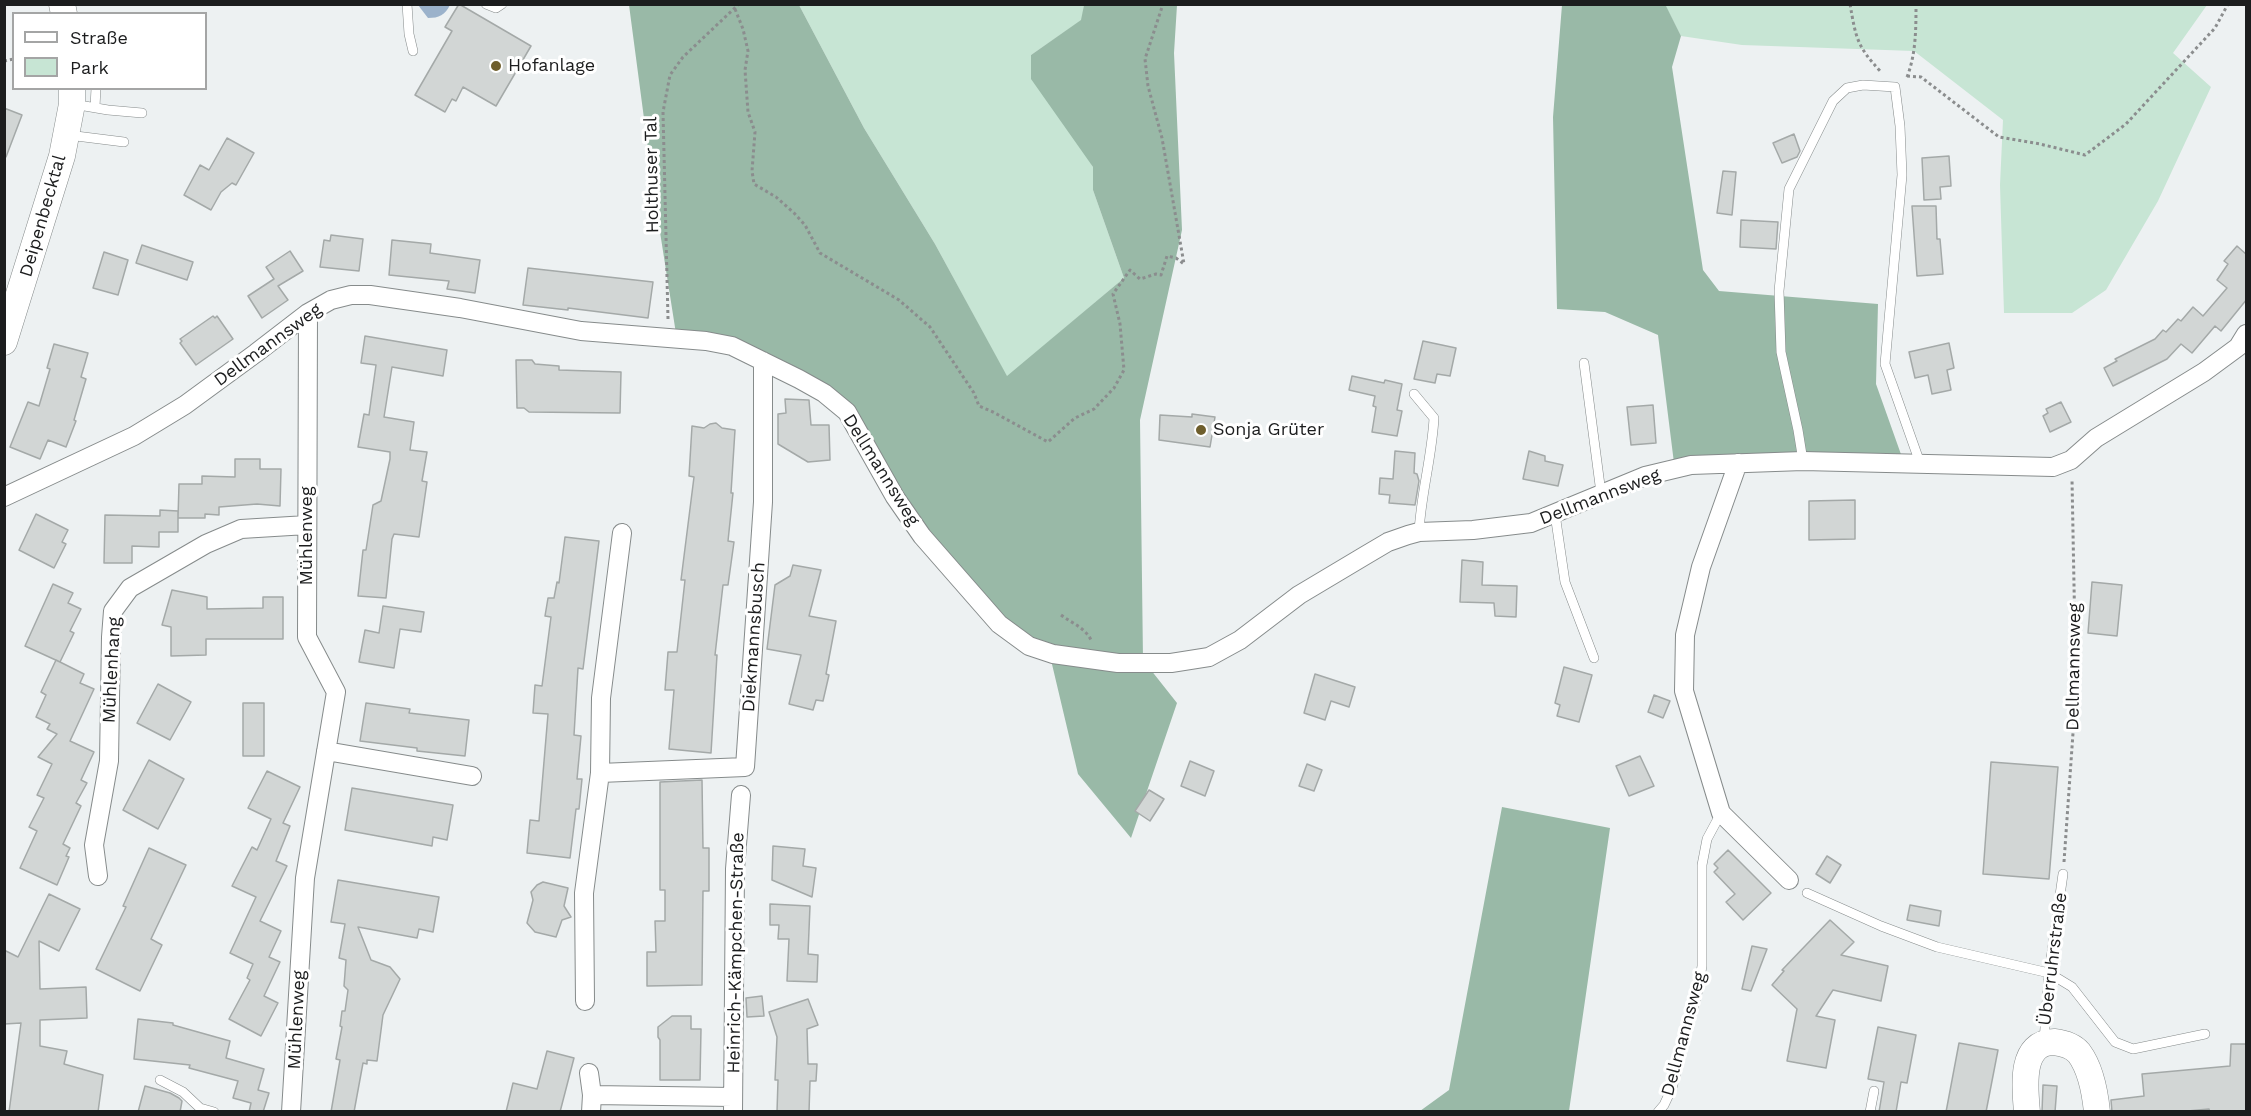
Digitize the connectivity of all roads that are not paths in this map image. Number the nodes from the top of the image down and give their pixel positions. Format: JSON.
{"nodes":[{"id":1,"x":407,"y":4,"type":"edge"},
{"id":2,"x":486,"y":4,"type":"edge"},
{"id":3,"x":502,"y":4,"type":"edge"},
{"id":4,"x":413,"y":51,"type":"dead end"},
{"id":5,"x":93,"y":90,"type":"edge"},
{"id":6,"x":80,"y":100,"type":"edge"},
{"id":7,"x":142,"y":113,"type":"dead end"},
{"id":8,"x":66,"y":134,"type":"junction"},
{"id":9,"x":124,"y":142,"type":"dead end"},
{"id":10,"x":308,"y":313,"type":"junction"},
{"id":11,"x":4,"y":342,"type":"edge"},
{"id":12,"x":2244,"y":348,"type":"edge"},
{"id":13,"x":763,"y":361,"type":"junction"},
{"id":14,"x":1584,"y":363,"type":"dead end"},
{"id":15,"x":1414,"y":394,"type":"dead end"},
{"id":16,"x":1803,"y":461,"type":"junction"},
{"id":17,"x":1738,"y":463,"type":"junction"},
{"id":18,"x":1920,"y":463,"type":"junction"},
{"id":19,"x":1601,"y":494,"type":"junction"},
{"id":20,"x":4,"y":497,"type":"edge"},
{"id":21,"x":1555,"y":514,"type":"junction"},
{"id":22,"x":307,"y":525,"type":"junction"},
{"id":23,"x":1419,"y":532,"type":"junction"},
{"id":24,"x":622,"y":533,"type":"dead end"},
{"id":25,"x":1594,"y":658,"type":"dead end"},
{"id":26,"x":326,"y":751,"type":"junction"},
{"id":27,"x":600,"y":773,"type":"junction"},
{"id":28,"x":472,"y":776,"type":"dead end"},
{"id":29,"x":741,"y":795,"type":"dead end"},
{"id":30,"x":1721,"y":813,"type":"junction"},
{"id":31,"x":2064,"y":874,"type":"road end"},
{"id":32,"x":98,"y":876,"type":"dead end"},
{"id":33,"x":1788,"y":880,"type":"dead end"},
{"id":34,"x":1807,"y":893,"type":"dead end"},
{"id":35,"x":2049,"y":973,"type":"junction"},
{"id":36,"x":585,"y":1001,"type":"dead end"},
{"id":37,"x":2205,"y":1034,"type":"dead end"},
{"id":38,"x":2044,"y":1043,"type":"junction"},
{"id":39,"x":589,"y":1073,"type":"dead end"},
{"id":40,"x":160,"y":1080,"type":"dead end"},
{"id":41,"x":1874,"y":1091,"type":"dead end"},
{"id":42,"x":592,"y":1103,"type":"edge"},
{"id":43,"x":733,"y":1104,"type":"edge"},
{"id":44,"x":199,"y":1110,"type":"edge"},
{"id":45,"x":214,"y":1112,"type":"edge"},
{"id":46,"x":291,"y":1112,"type":"edge"},
{"id":47,"x":1658,"y":1112,"type":"edge"},
{"id":48,"x":1870,"y":1112,"type":"edge"},
{"id":49,"x":2027,"y":1112,"type":"edge"},
{"id":50,"x":2097,"y":1112,"type":"edge"}],
"edges":[{"from":1,"to":4,"type":"lane"},
{"from":2,"to":3,"type":"lane"},
{"from":5,"to":6,"type":"lane"},
{"from":6,"to":7,"type":"lane"},
{"from":6,"to":8,"type":"main road","name":"Deipenbecktal"},
{"from":8,"to":9,"type":"lane"},
{"from":8,"to":11,"type":"main road","name":"Deipenbecktal"},
{"from":10,"to":13,"type":"street","name":"Dellmannsweg"},
{"from":10,"to":20,"type":"street","name":"Dellmannsweg"},
{"from":10,"to":22,"type":"street","name":"Mühlenweg"},
{"from":12,"to":18,"type":"street","name":"Dellmannsweg"},
{"from":13,"to":23,"type":"street","name":"Dellmannsweg"},
{"from":13,"to":27,"type":"street","name":"Diekmannsbusch"},
{"from":14,"to":19,"type":"lane"},
{"from":15,"to":23,"type":"lane"},
{"from":16,"to":17,"type":"street","name":"Dellmannsweg"},
{"from":16,"to":18,"type":"street","name":"Dellmannsweg"},
{"from":16,"to":18,"type":"lane"},
{"from":17,"to":19,"type":"street","name":"Dellmannsweg"},
{"from":17,"to":30,"type":"street"},
{"from":19,"to":21,"type":"street","name":"Dellmannsweg"},
{"from":21,"to":23,"type":"street","name":"Dellmannsweg"},
{"from":21,"to":25,"type":"lane"},
{"from":22,"to":26,"type":"street","name":"Mühlenweg"},
{"from":22,"to":32,"type":"street","name":"Mühlenhang"},
{"from":24,"to":27,"type":"street"},
{"from":26,"to":28,"type":"street"},
{"from":26,"to":46,"type":"street","name":"Mühlenweg"},
{"from":27,"to":36,"type":"street"},
{"from":29,"to":43,"type":"street","name":"Heinrich-Kämpchen-Straße"},
{"from":30,"to":33,"type":"street"},
{"from":30,"to":47,"type":"lane","name":"Dellmannsweg"},
{"from":31,"to":35,"type":"lane","name":"Überruhrstraße"},
{"from":34,"to":35,"type":"lane"},
{"from":35,"to":37,"type":"lane"},
{"from":35,"to":38,"type":"lane","name":"Überruhrstraße"},
{"from":38,"to":49,"type":"main road","name":"Überruhrstraße"},
{"from":38,"to":50,"type":"main road","name":"Überruhrstraße"},
{"from":39,"to":42,"type":"street"},
{"from":40,"to":44,"type":"lane"},
{"from":41,"to":48,"type":"lane"},
{"from":42,"to":43,"type":"street"},
{"from":44,"to":45,"type":"lane"}]}
